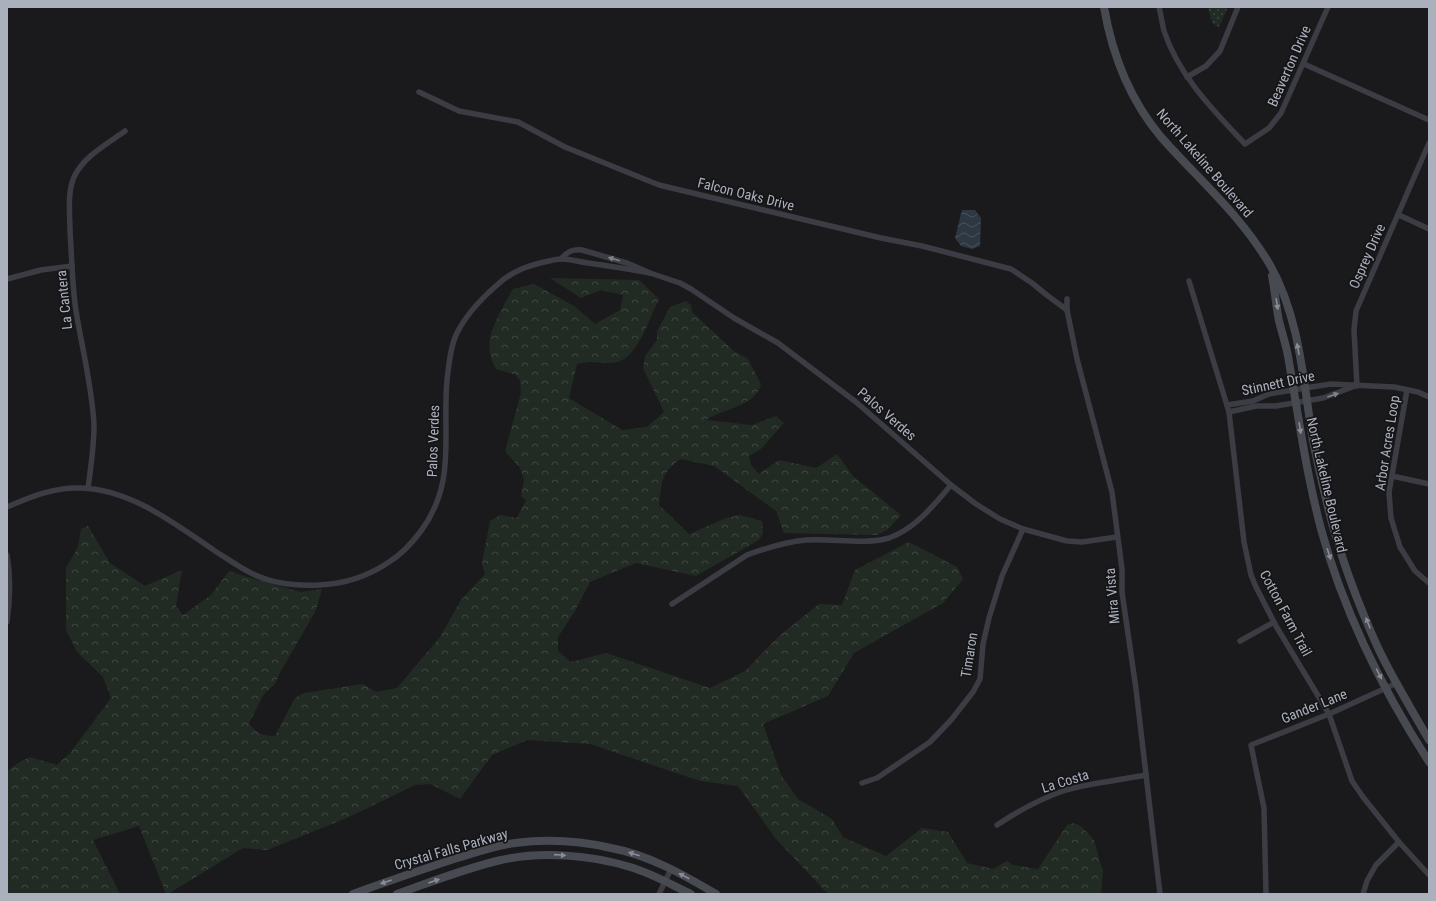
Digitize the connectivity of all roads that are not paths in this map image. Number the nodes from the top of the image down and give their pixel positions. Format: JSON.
{"nodes":[{"id":1,"x":1104,"y":7,"type":"edge"},
{"id":2,"x":1159,"y":7,"type":"edge"},
{"id":3,"x":1238,"y":7,"type":"edge"},
{"id":4,"x":1328,"y":7,"type":"edge"},
{"id":5,"x":1304,"y":64,"type":"junction"},
{"id":6,"x":1187,"y":77,"type":"junction"},
{"id":7,"x":419,"y":92,"type":"dead end"},
{"id":8,"x":1429,"y":120,"type":"edge"},
{"id":9,"x":125,"y":131,"type":"dead end"},
{"id":10,"x":1429,"y":143,"type":"edge"},
{"id":11,"x":1398,"y":215,"type":"junction"},
{"id":12,"x":1429,"y":229,"type":"edge"},
{"id":13,"x":561,"y":259,"type":"junction"},
{"id":14,"x":72,"y":266,"type":"junction"},
{"id":15,"x":1270,"y":266,"type":"junction"},
{"id":16,"x":650,"y":273,"type":"junction"},
{"id":17,"x":7,"y":279,"type":"edge"},
{"id":18,"x":1189,"y":281,"type":"dead end"},
{"id":19,"x":1067,"y":299,"type":"dead end"},
{"id":20,"x":1068,"y":310,"type":"junction"},
{"id":21,"x":1357,"y":386,"type":"junction"},
{"id":22,"x":1305,"y":388,"type":"junction"},
{"id":23,"x":1294,"y":390,"type":"junction"},
{"id":24,"x":1407,"y":390,"type":"junction"},
{"id":25,"x":1429,"y":397,"type":"edge"},
{"id":26,"x":1307,"y":401,"type":"junction"},
{"id":27,"x":1295,"y":403,"type":"junction"},
{"id":28,"x":1227,"y":405,"type":"junction"},
{"id":29,"x":1229,"y":412,"type":"junction"},
{"id":30,"x":1392,"y":476,"type":"junction"},
{"id":31,"x":1429,"y":484,"type":"edge"},
{"id":32,"x":952,"y":485,"type":"junction"},
{"id":33,"x":88,"y":488,"type":"junction"},
{"id":34,"x":7,"y":507,"type":"edge"},
{"id":35,"x":1022,"y":529,"type":"junction"},
{"id":36,"x":1117,"y":537,"type":"junction"},
{"id":37,"x":7,"y":555,"type":"edge"},
{"id":38,"x":1429,"y":583,"type":"edge"},
{"id":39,"x":672,"y":604,"type":"dead end"},
{"id":40,"x":7,"y":622,"type":"edge"},
{"id":41,"x":1274,"y":622,"type":"junction"},
{"id":42,"x":1240,"y":641,"type":"dead end"},
{"id":43,"x":1396,"y":683,"type":"junction"},
{"id":44,"x":1386,"y":688,"type":"junction"},
{"id":45,"x":1329,"y":714,"type":"junction"},
{"id":46,"x":1429,"y":740,"type":"edge"},
{"id":47,"x":1429,"y":762,"type":"edge"},
{"id":48,"x":1146,"y":775,"type":"junction"},
{"id":49,"x":862,"y":783,"type":"dead end"},
{"id":50,"x":997,"y":825,"type":"dead end"},
{"id":51,"x":1399,"y":842,"type":"junction"},
{"id":52,"x":671,"y":868,"type":"junction"},
{"id":53,"x":1429,"y":875,"type":"edge"},
{"id":54,"x":665,"y":882,"type":"junction"},
{"id":55,"x":353,"y":894,"type":"edge"},
{"id":56,"x":397,"y":894,"type":"edge"},
{"id":57,"x":659,"y":894,"type":"edge"},
{"id":58,"x":691,"y":894,"type":"edge"},
{"id":59,"x":716,"y":894,"type":"edge"},
{"id":60,"x":1160,"y":894,"type":"edge"},
{"id":61,"x":1266,"y":894,"type":"edge"},
{"id":62,"x":1363,"y":894,"type":"edge"}],
"edges":[{"from":1,"to":15,"type":"street","name":"North Lakeline Boulevard"},
{"from":2,"to":6,"type":"street"},
{"from":3,"to":6,"type":"street"},
{"from":4,"to":5,"type":"street","name":"Beaverton Drive"},
{"from":5,"to":6,"type":"street","name":"Beaverton Drive"},
{"from":5,"to":8,"type":"street"},
{"from":7,"to":20,"type":"street","name":"Falcon Oaks Drive"},
{"from":9,"to":14,"type":"street","name":"La Cantera"},
{"from":10,"to":11,"type":"street","name":"Osprey Drive"},
{"from":11,"to":12,"type":"street"},
{"from":11,"to":21,"type":"street","name":"Osprey Drive"},
{"from":13,"to":16,"type":"street","name":"Palos Verdes"},
{"from":16,"to":13,"type":"street","name":"Palos Verdes","one_way":true},
{"from":13,"to":33,"type":"street","name":"Palos Verdes"},
{"from":14,"to":17,"type":"street"},
{"from":14,"to":33,"type":"street","name":"La Cantera"},
{"from":22,"to":15,"type":"street","name":"North Lakeline Boulevard","one_way":true},
{"from":15,"to":23,"type":"street","name":"North Lakeline Boulevard","one_way":true},
{"from":16,"to":32,"type":"street","name":"Palos Verdes"},
{"from":18,"to":28,"type":"street","name":"Cotton Farm Trail"},
{"from":19,"to":20,"type":"street","name":"Mira Vista"},
{"from":20,"to":36,"type":"street","name":"Mira Vista"},
{"from":21,"to":22,"type":"street","name":"Stinnett Drive"},
{"from":21,"to":24,"type":"street","name":"Stinnett Drive"},
{"from":26,"to":21,"type":"street","name":"Stinnett Drive","one_way":true},
{"from":22,"to":23,"type":"street","name":"Stinnett Drive"},
{"from":22,"to":26,"type":"street","name":"North Lakeline Boulevard"},
{"from":23,"to":27,"type":"street","name":"North Lakeline Boulevard"},
{"from":23,"to":28,"type":"street","name":"Stinnett Drive"},
{"from":24,"to":25,"type":"street","name":"Stinnett Drive"},
{"from":24,"to":30,"type":"street","name":"Arbor Acres Loop"},
{"from":26,"to":27,"type":"street","name":"Stinnett Drive"},
{"from":43,"to":26,"type":"street","name":"North Lakeline Boulevard","one_way":true},
{"from":27,"to":29,"type":"street","name":"Stinnett Drive"},
{"from":27,"to":44,"type":"street","name":"North Lakeline Boulevard","one_way":true},
{"from":28,"to":29,"type":"street","name":"Cotton Farm Trail"},
{"from":29,"to":41,"type":"street","name":"Cotton Farm Trail"},
{"from":30,"to":31,"type":"street"},
{"from":30,"to":38,"type":"street","name":"Arbor Acres Loop"},
{"from":32,"to":35,"type":"street","name":"Palos Verdes"},
{"from":32,"to":39,"type":"street"},
{"from":33,"to":34,"type":"street","name":"Palos Verdes"},
{"from":35,"to":36,"type":"street","name":"Palos Verdes"},
{"from":35,"to":49,"type":"street","name":"Timaron"},
{"from":36,"to":48,"type":"street","name":"Mira Vista"},
{"from":37,"to":40,"type":"street"},
{"from":41,"to":42,"type":"street"},
{"from":41,"to":45,"type":"street","name":"Cotton Farm Trail"},
{"from":43,"to":44,"type":"street","name":"Gander Lane"},
{"from":43,"to":46,"type":"street","name":"North Lakeline Boulevard"},
{"from":44,"to":45,"type":"street","name":"Gander Lane"},
{"from":44,"to":47,"type":"street","name":"North Lakeline Boulevard"},
{"from":45,"to":51,"type":"street","name":"Cotton Farm Trail"},
{"from":45,"to":61,"type":"street","name":"Gander Lane"},
{"from":48,"to":50,"type":"street","name":"La Costa"},
{"from":48,"to":60,"type":"street","name":"Mira Vista"},
{"from":51,"to":53,"type":"street","name":"Cotton Farm Trail"},
{"from":51,"to":62,"type":"street"},
{"from":52,"to":54,"type":"street"},
{"from":52,"to":55,"type":"street","name":"Crystal Falls Parkway","one_way":true},
{"from":59,"to":52,"type":"street","name":"Crystal Falls Parkway","one_way":true},
{"from":56,"to":54,"type":"street","name":"Crystal Falls Parkway","one_way":true},
{"from":54,"to":57,"type":"street"},
{"from":54,"to":58,"type":"street","name":"Crystal Falls Parkway"}]}
